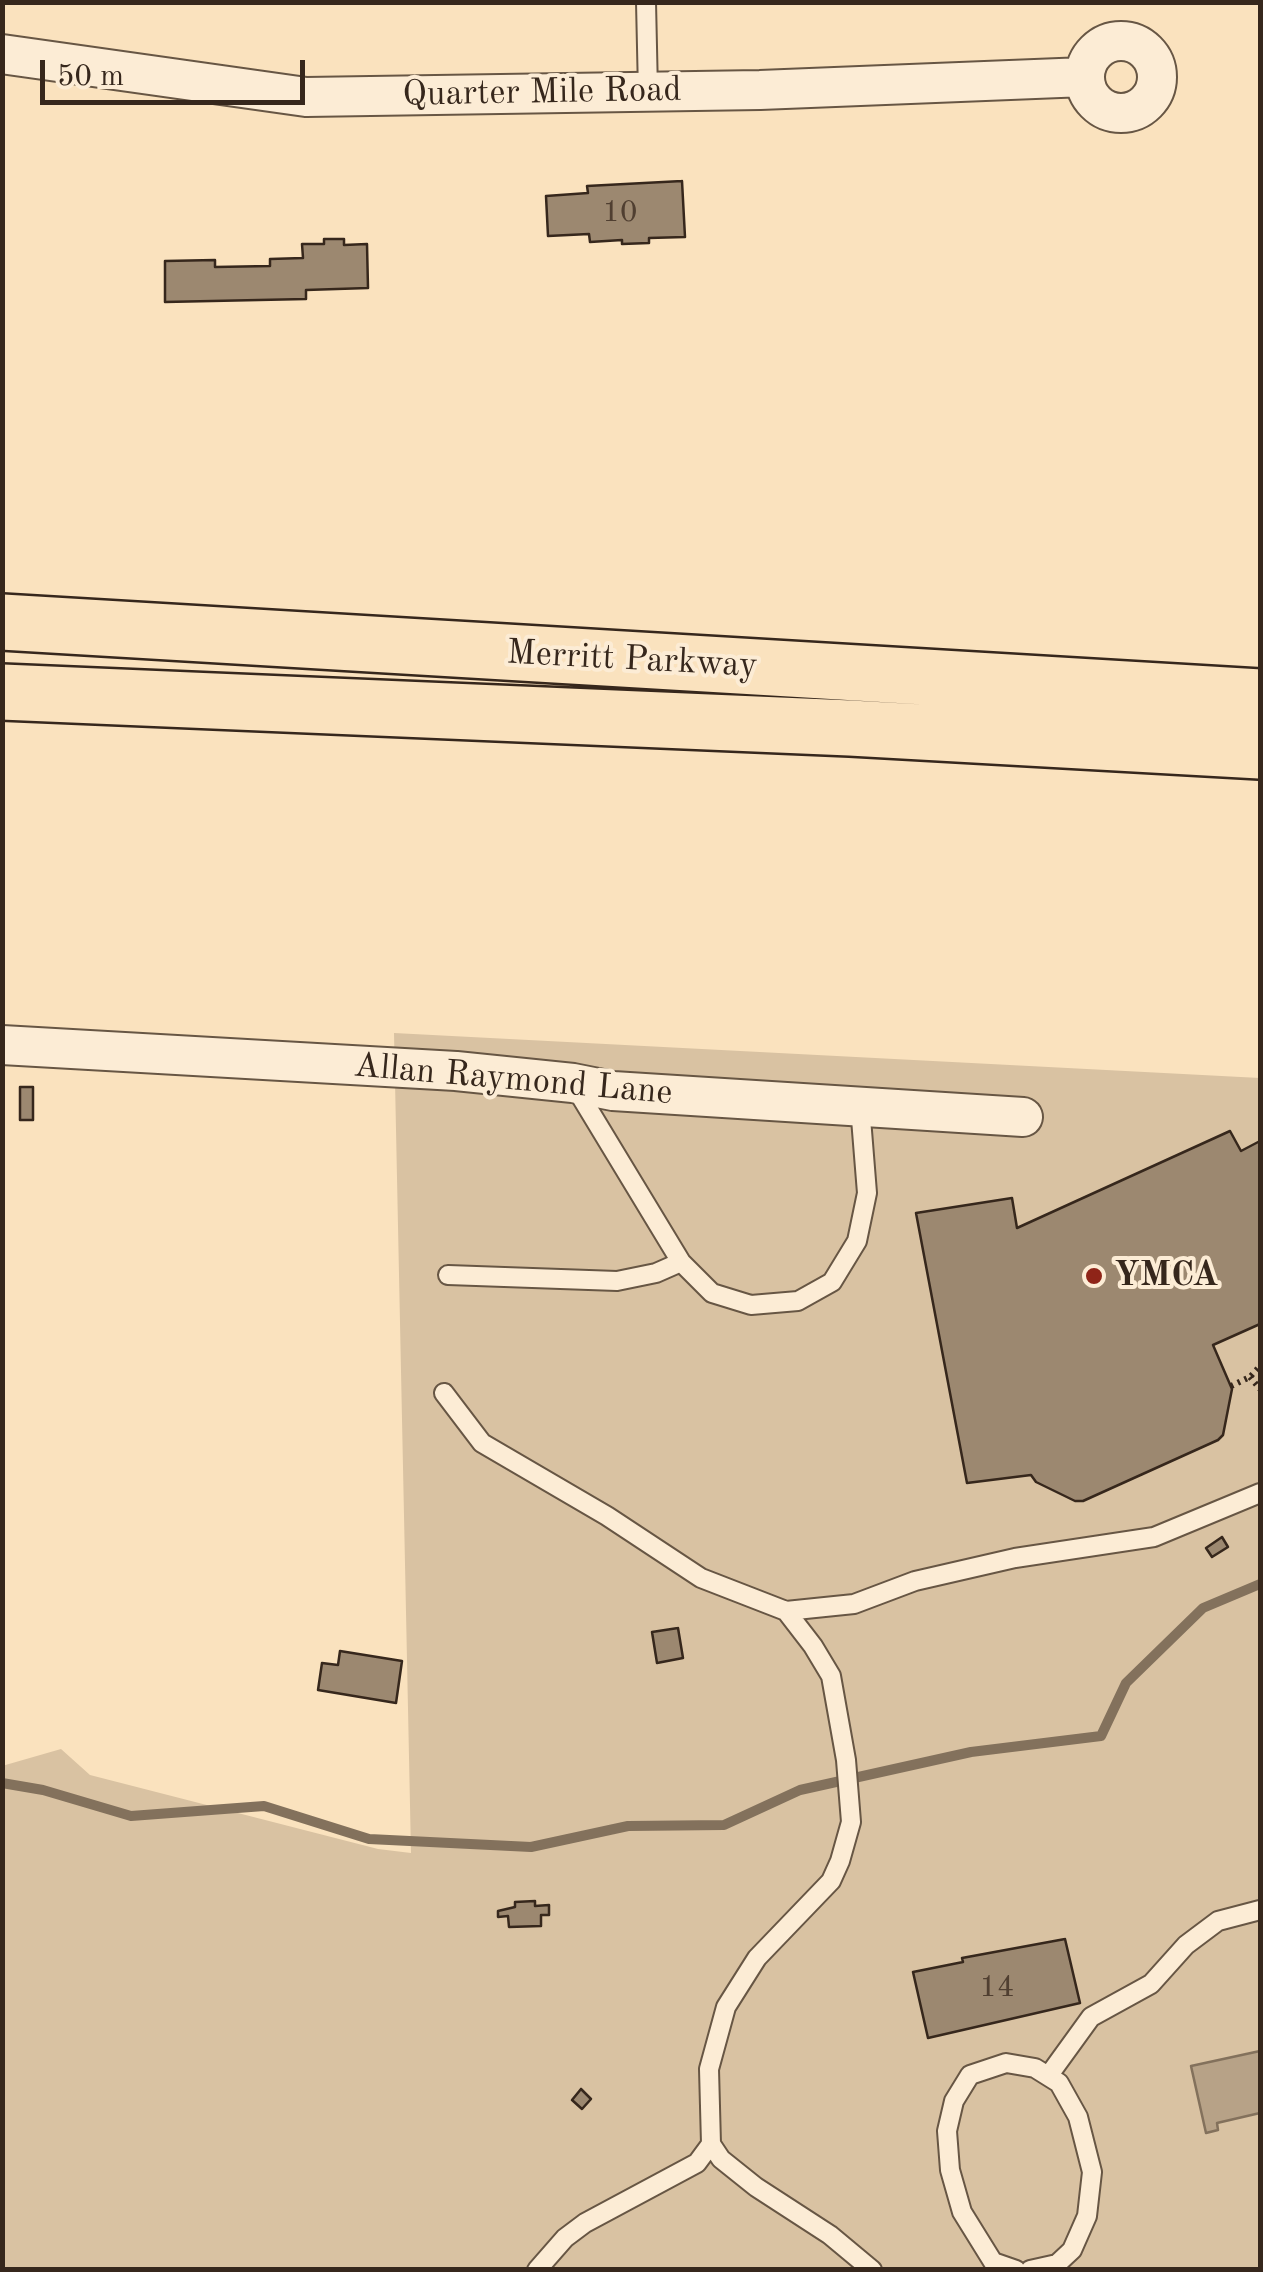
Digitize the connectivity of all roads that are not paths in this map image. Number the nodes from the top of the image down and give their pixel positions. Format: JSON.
{"nodes":[{"id":1,"x":646,"y":2,"type":"edge"},
{"id":2,"x":2,"y":54,"type":"edge"},
{"id":3,"x":1085,"y":77,"type":"dead end"},
{"id":4,"x":648,"y":92,"type":"junction"},
{"id":5,"x":2,"y":622,"type":"edge"},
{"id":6,"x":2,"y":695,"type":"edge"},
{"id":7,"x":1260,"y":697,"type":"edge"},
{"id":8,"x":1260,"y":751,"type":"edge"},
{"id":9,"x":2,"y":1045,"type":"edge"},
{"id":10,"x":573,"y":1084,"type":"junction"},
{"id":11,"x":860,"y":1106,"type":"junction"},
{"id":12,"x":1024,"y":1117,"type":"dead end"},
{"id":13,"x":681,"y":1262,"type":"junction"},
{"id":14,"x":448,"y":1275,"type":"dead end"},
{"id":15,"x":444,"y":1393,"type":"dead end"},
{"id":16,"x":1260,"y":1492,"type":"edge"},
{"id":17,"x":786,"y":1611,"type":"junction"},
{"id":18,"x":1260,"y":1910,"type":"edge"},
{"id":19,"x":1049,"y":2075,"type":"junction"},
{"id":20,"x":711,"y":2144,"type":"junction"},
{"id":21,"x":985,"y":2266,"type":"edge"},
{"id":22,"x":537,"y":2270,"type":"edge"},
{"id":23,"x":872,"y":2270,"type":"edge"},
{"id":24,"x":1016,"y":2270,"type":"edge"},
{"id":25,"x":1030,"y":2270,"type":"edge"}],
"edges":[{"from":1,"to":4,"type":"lane"},
{"from":2,"to":4,"type":"street","name":"Quarter Mile Road"},
{"from":3,"to":4,"type":"street","name":"Quarter Mile Road"},
{"from":5,"to":7,"type":"highway","name":"Merritt Parkway"},
{"from":6,"to":8,"type":"highway","name":"Merritt Parkway"},
{"from":9,"to":10,"type":"street","name":"Allan Raymond Lane"},
{"from":10,"to":11,"type":"street","name":"Allan Raymond Lane"},
{"from":10,"to":13,"type":"lane"},
{"from":11,"to":12,"type":"street","name":"Allan Raymond Lane"},
{"from":11,"to":13,"type":"lane"},
{"from":13,"to":14,"type":"lane"},
{"from":15,"to":17,"type":"lane"},
{"from":16,"to":17,"type":"lane"},
{"from":17,"to":20,"type":"lane"},
{"from":18,"to":19,"type":"lane"},
{"from":19,"to":21,"type":"lane"},
{"from":19,"to":25,"type":"lane"},
{"from":20,"to":22,"type":"lane"},
{"from":20,"to":23,"type":"lane"},
{"from":21,"to":24,"type":"lane"}]}
